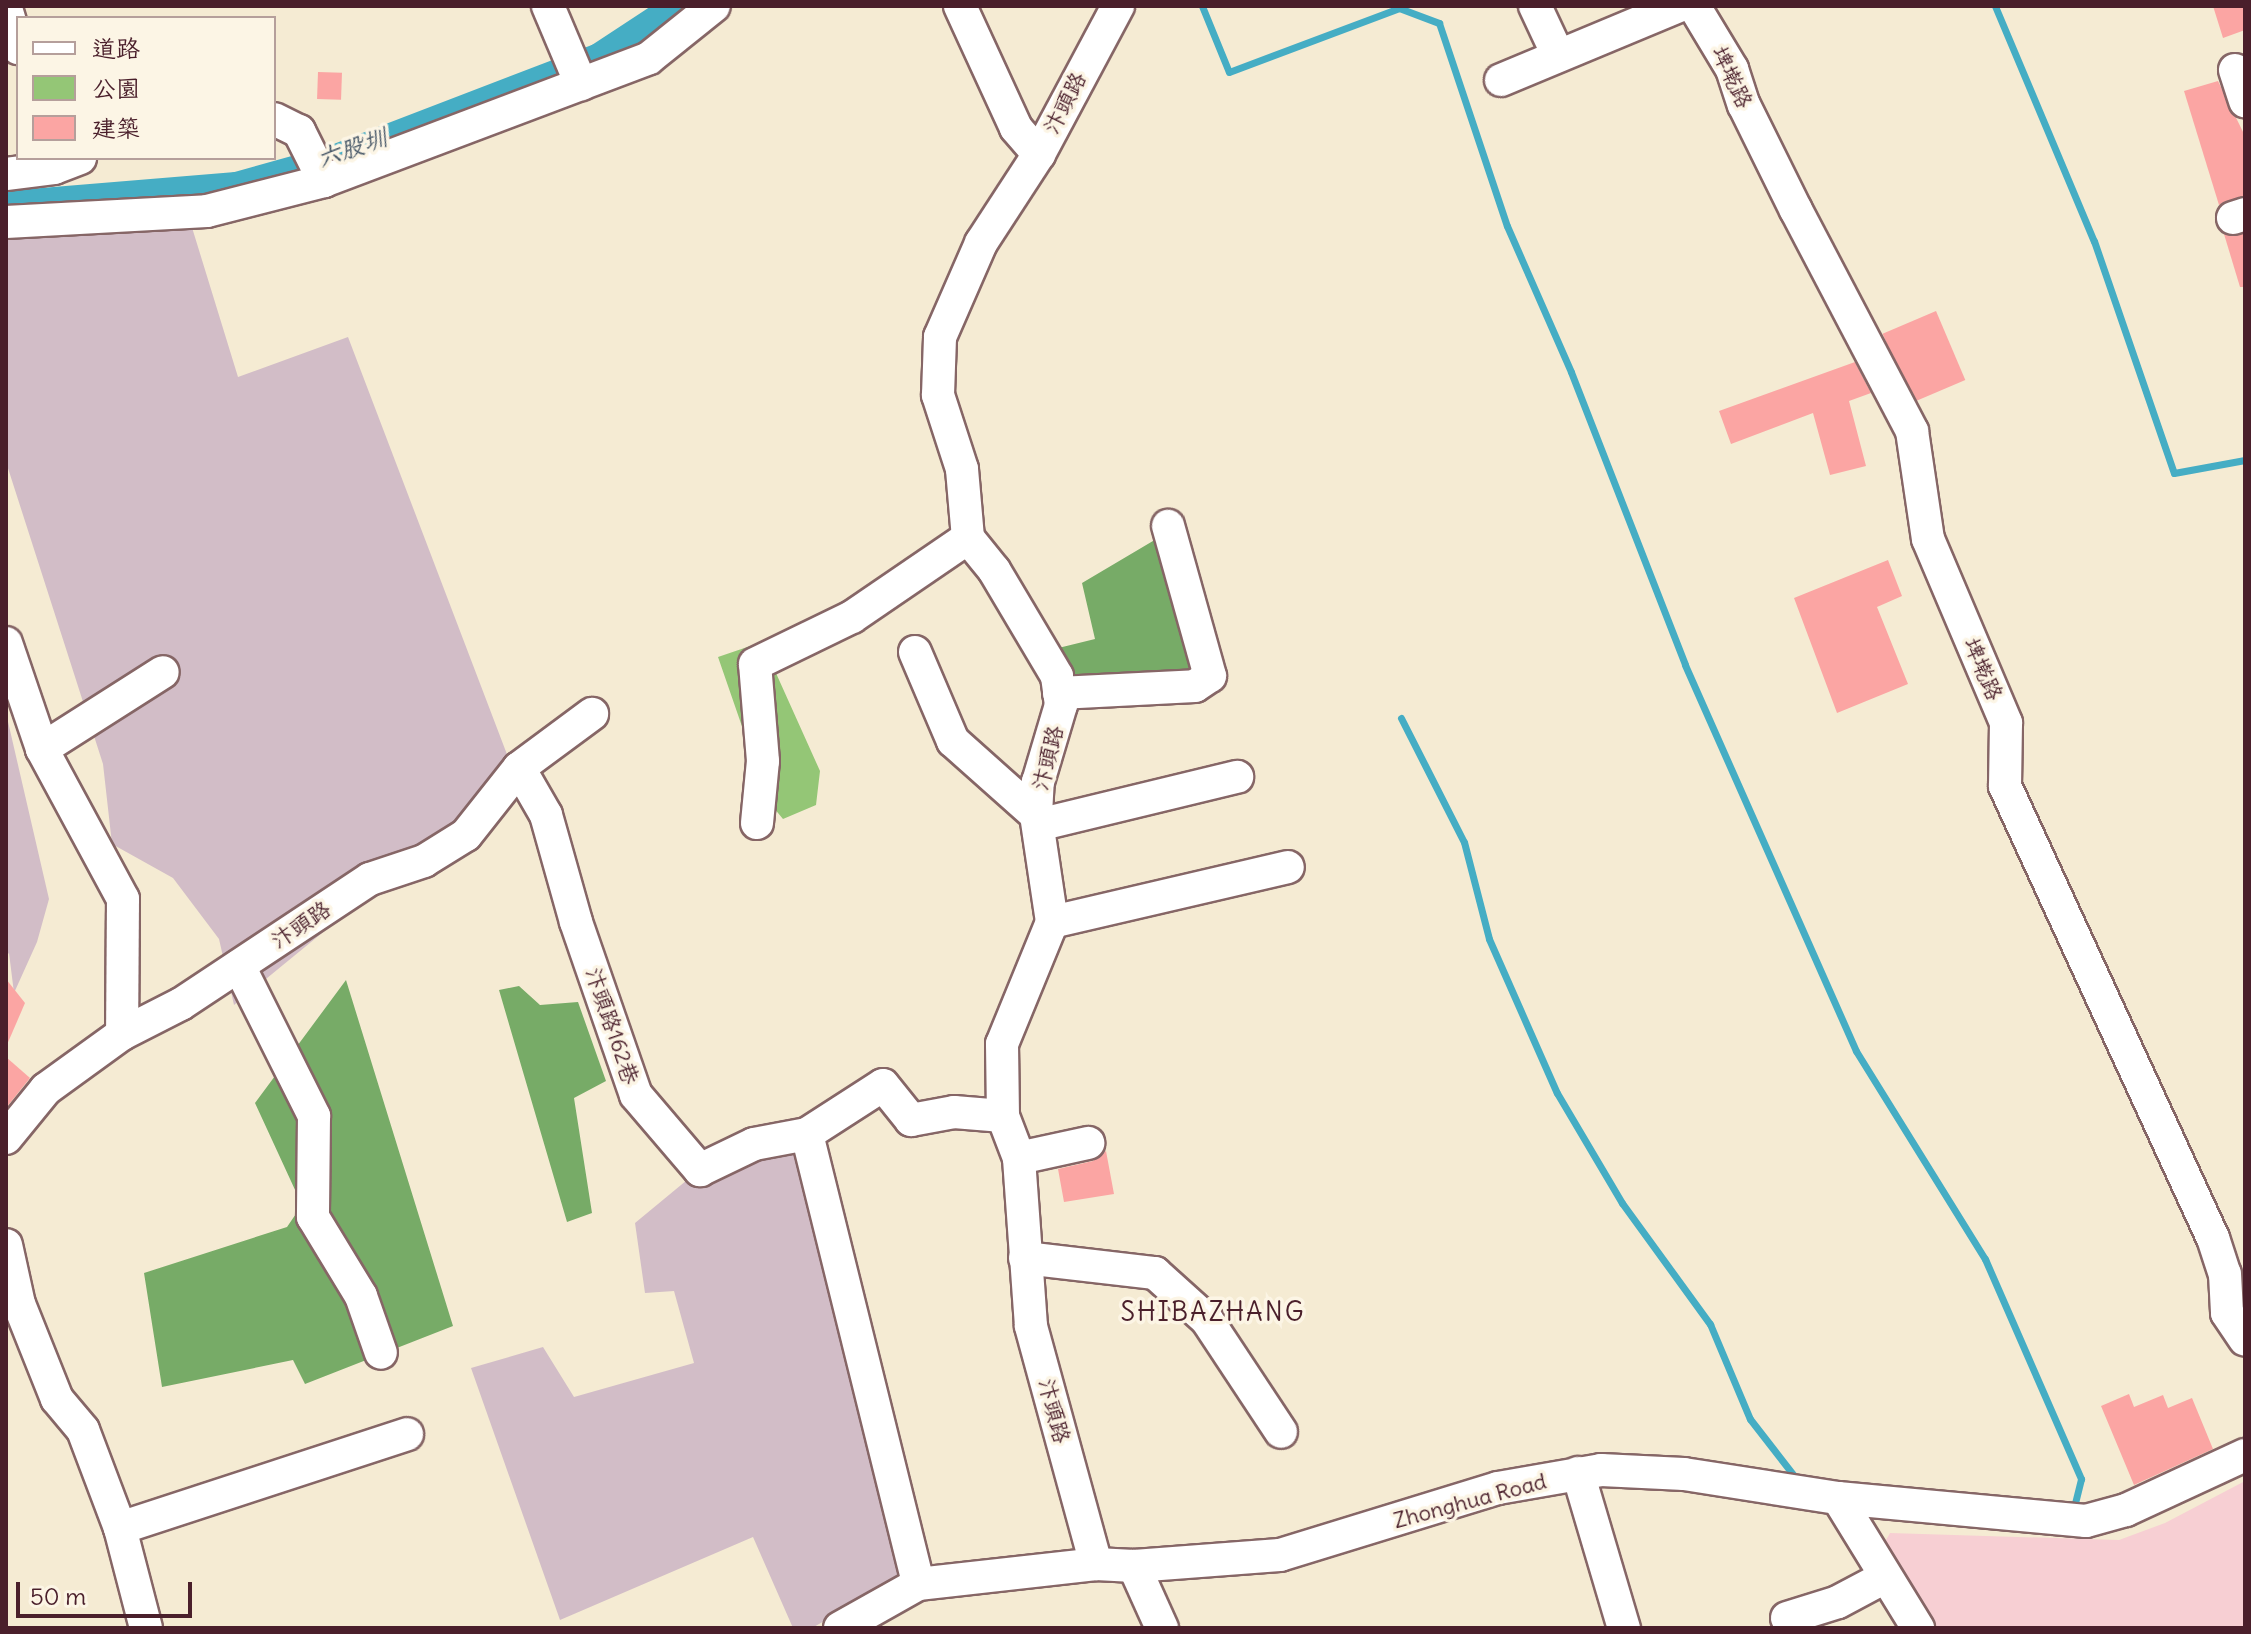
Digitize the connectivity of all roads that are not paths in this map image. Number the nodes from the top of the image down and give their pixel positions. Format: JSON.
{"nodes":[{"id":1,"x":548,"y":6,"type":"edge"},
{"id":2,"x":714,"y":6,"type":"edge"},
{"id":3,"x":960,"y":6,"type":"edge"},
{"id":4,"x":1118,"y":6,"type":"edge"},
{"id":5,"x":1535,"y":6,"type":"edge"},
{"id":6,"x":1679,"y":6,"type":"edge"},
{"id":7,"x":1694,"y":6,"type":"edge"},
{"id":8,"x":6,"y":8,"type":"edge"},
{"id":9,"x":16,"y":41,"type":"edge"},
{"id":10,"x":1558,"y":55,"type":"junction"},
{"id":11,"x":574,"y":70,"type":"junction"},
{"id":12,"x":2235,"y":70,"type":"dead end"},
{"id":13,"x":1501,"y":80,"type":"dead end"},
{"id":14,"x":2245,"y":101,"type":"edge"},
{"id":15,"x":286,"y":125,"type":"edge"},
{"id":16,"x":1039,"y":154,"type":"junction"},
{"id":17,"x":62,"y":161,"type":"edge"},
{"id":18,"x":6,"y":174,"type":"edge"},
{"id":19,"x":321,"y":176,"type":"junction"},
{"id":20,"x":6,"y":222,"type":"edge"},
{"id":21,"x":1168,"y":526,"type":"dead end"},
{"id":22,"x":968,"y":538,"type":"junction"},
{"id":23,"x":6,"y":643,"type":"edge"},
{"id":24,"x":915,"y":652,"type":"dead end"},
{"id":25,"x":163,"y":672,"type":"dead end"},
{"id":26,"x":1059,"y":693,"type":"junction"},
{"id":27,"x":592,"y":714,"type":"dead end"},
{"id":28,"x":42,"y":749,"type":"junction"},
{"id":29,"x":519,"y":768,"type":"junction"},
{"id":30,"x":1237,"y":777,"type":"dead end"},
{"id":31,"x":1037,"y":820,"type":"junction"},
{"id":32,"x":757,"y":823,"type":"dead end"},
{"id":33,"x":1288,"y":867,"type":"dead end"},
{"id":34,"x":1052,"y":922,"type":"junction"},
{"id":35,"x":239,"y":966,"type":"junction"},
{"id":36,"x":122,"y":1034,"type":"junction"},
{"id":37,"x":1003,"y":1116,"type":"junction"},
{"id":38,"x":807,"y":1134,"type":"junction"},
{"id":39,"x":6,"y":1138,"type":"edge"},
{"id":40,"x":1088,"y":1143,"type":"dead end"},
{"id":41,"x":1019,"y":1158,"type":"junction"},
{"id":42,"x":6,"y":1245,"type":"edge"},
{"id":43,"x":1025,"y":1258,"type":"junction"},
{"id":44,"x":2245,"y":1340,"type":"edge"},
{"id":45,"x":381,"y":1353,"type":"dead end"},
{"id":46,"x":1281,"y":1432,"type":"dead end"},
{"id":47,"x":407,"y":1434,"type":"dead end"},
{"id":48,"x":2245,"y":1455,"type":"edge"},
{"id":49,"x":1578,"y":1473,"type":"junction"},
{"id":50,"x":1838,"y":1498,"type":"junction"},
{"id":51,"x":120,"y":1528,"type":"junction"},
{"id":52,"x":1096,"y":1564,"type":"junction"},
{"id":53,"x":1134,"y":1566,"type":"junction"},
{"id":54,"x":1885,"y":1577,"type":"junction"},
{"id":55,"x":918,"y":1584,"type":"junction"},
{"id":56,"x":1787,"y":1618,"type":"dead end"},
{"id":57,"x":146,"y":1628,"type":"edge"},
{"id":58,"x":840,"y":1628,"type":"edge"},
{"id":59,"x":1162,"y":1628,"type":"edge"},
{"id":60,"x":1624,"y":1628,"type":"edge"},
{"id":61,"x":1918,"y":1628,"type":"edge"}],
"edges":[{"from":1,"to":11,"type":"street"},
{"from":2,"to":11,"type":"street"},
{"from":3,"to":16,"type":"street"},
{"from":4,"to":16,"type":"street","name":"汴頭路"},
{"from":5,"to":10,"type":"street"},
{"from":6,"to":10,"type":"street"},
{"from":7,"to":44,"type":"street","name":"埤墘路"},
{"from":8,"to":9,"type":"street"},
{"from":10,"to":13,"type":"street"},
{"from":11,"to":19,"type":"street"},
{"from":12,"to":14,"type":"street"},
{"from":15,"to":19,"type":"street"},
{"from":16,"to":22,"type":"street","name":"汴頭路"},
{"from":17,"to":18,"type":"street"},
{"from":19,"to":20,"type":"street"},
{"from":21,"to":26,"type":"street"},
{"from":22,"to":26,"type":"street","name":"汴頭路"},
{"from":22,"to":32,"type":"street"},
{"from":23,"to":28,"type":"street"},
{"from":24,"to":31,"type":"street"},
{"from":25,"to":28,"type":"street"},
{"from":26,"to":31,"type":"street","name":"汴頭路"},
{"from":27,"to":29,"type":"street","name":"汴頭路"},
{"from":28,"to":36,"type":"street"},
{"from":29,"to":35,"type":"street","name":"汴頭路"},
{"from":29,"to":38,"type":"street","name":"汴頭路162巷"},
{"from":30,"to":31,"type":"street"},
{"from":31,"to":34,"type":"street","name":"汴頭路"},
{"from":33,"to":34,"type":"street"},
{"from":34,"to":37,"type":"street","name":"汴頭路"},
{"from":35,"to":36,"type":"street","name":"汴頭路"},
{"from":35,"to":45,"type":"street"},
{"from":36,"to":39,"type":"street","name":"汴頭路"},
{"from":37,"to":38,"type":"street","name":"汴頭路162巷"},
{"from":37,"to":41,"type":"street","name":"汴頭路"},
{"from":38,"to":55,"type":"street"},
{"from":40,"to":41,"type":"street"},
{"from":41,"to":43,"type":"street","name":"汴頭路"},
{"from":42,"to":51,"type":"street"},
{"from":43,"to":46,"type":"street"},
{"from":43,"to":52,"type":"street","name":"汴頭路"},
{"from":47,"to":51,"type":"street"},
{"from":48,"to":50,"type":"street","name":"Zhonghua Road"},
{"from":49,"to":50,"type":"street","name":"Zhonghua Road"},
{"from":49,"to":53,"type":"street","name":"Zhonghua Road"},
{"from":49,"to":60,"type":"street"},
{"from":50,"to":54,"type":"street"},
{"from":51,"to":57,"type":"street"},
{"from":52,"to":53,"type":"street","name":"Zhonghua Road"},
{"from":52,"to":55,"type":"street","name":"Zhonghua Road"},
{"from":53,"to":59,"type":"street"},
{"from":54,"to":56,"type":"street"},
{"from":54,"to":61,"type":"street"},
{"from":55,"to":58,"type":"street","name":"Zhonghua Road"}]}
